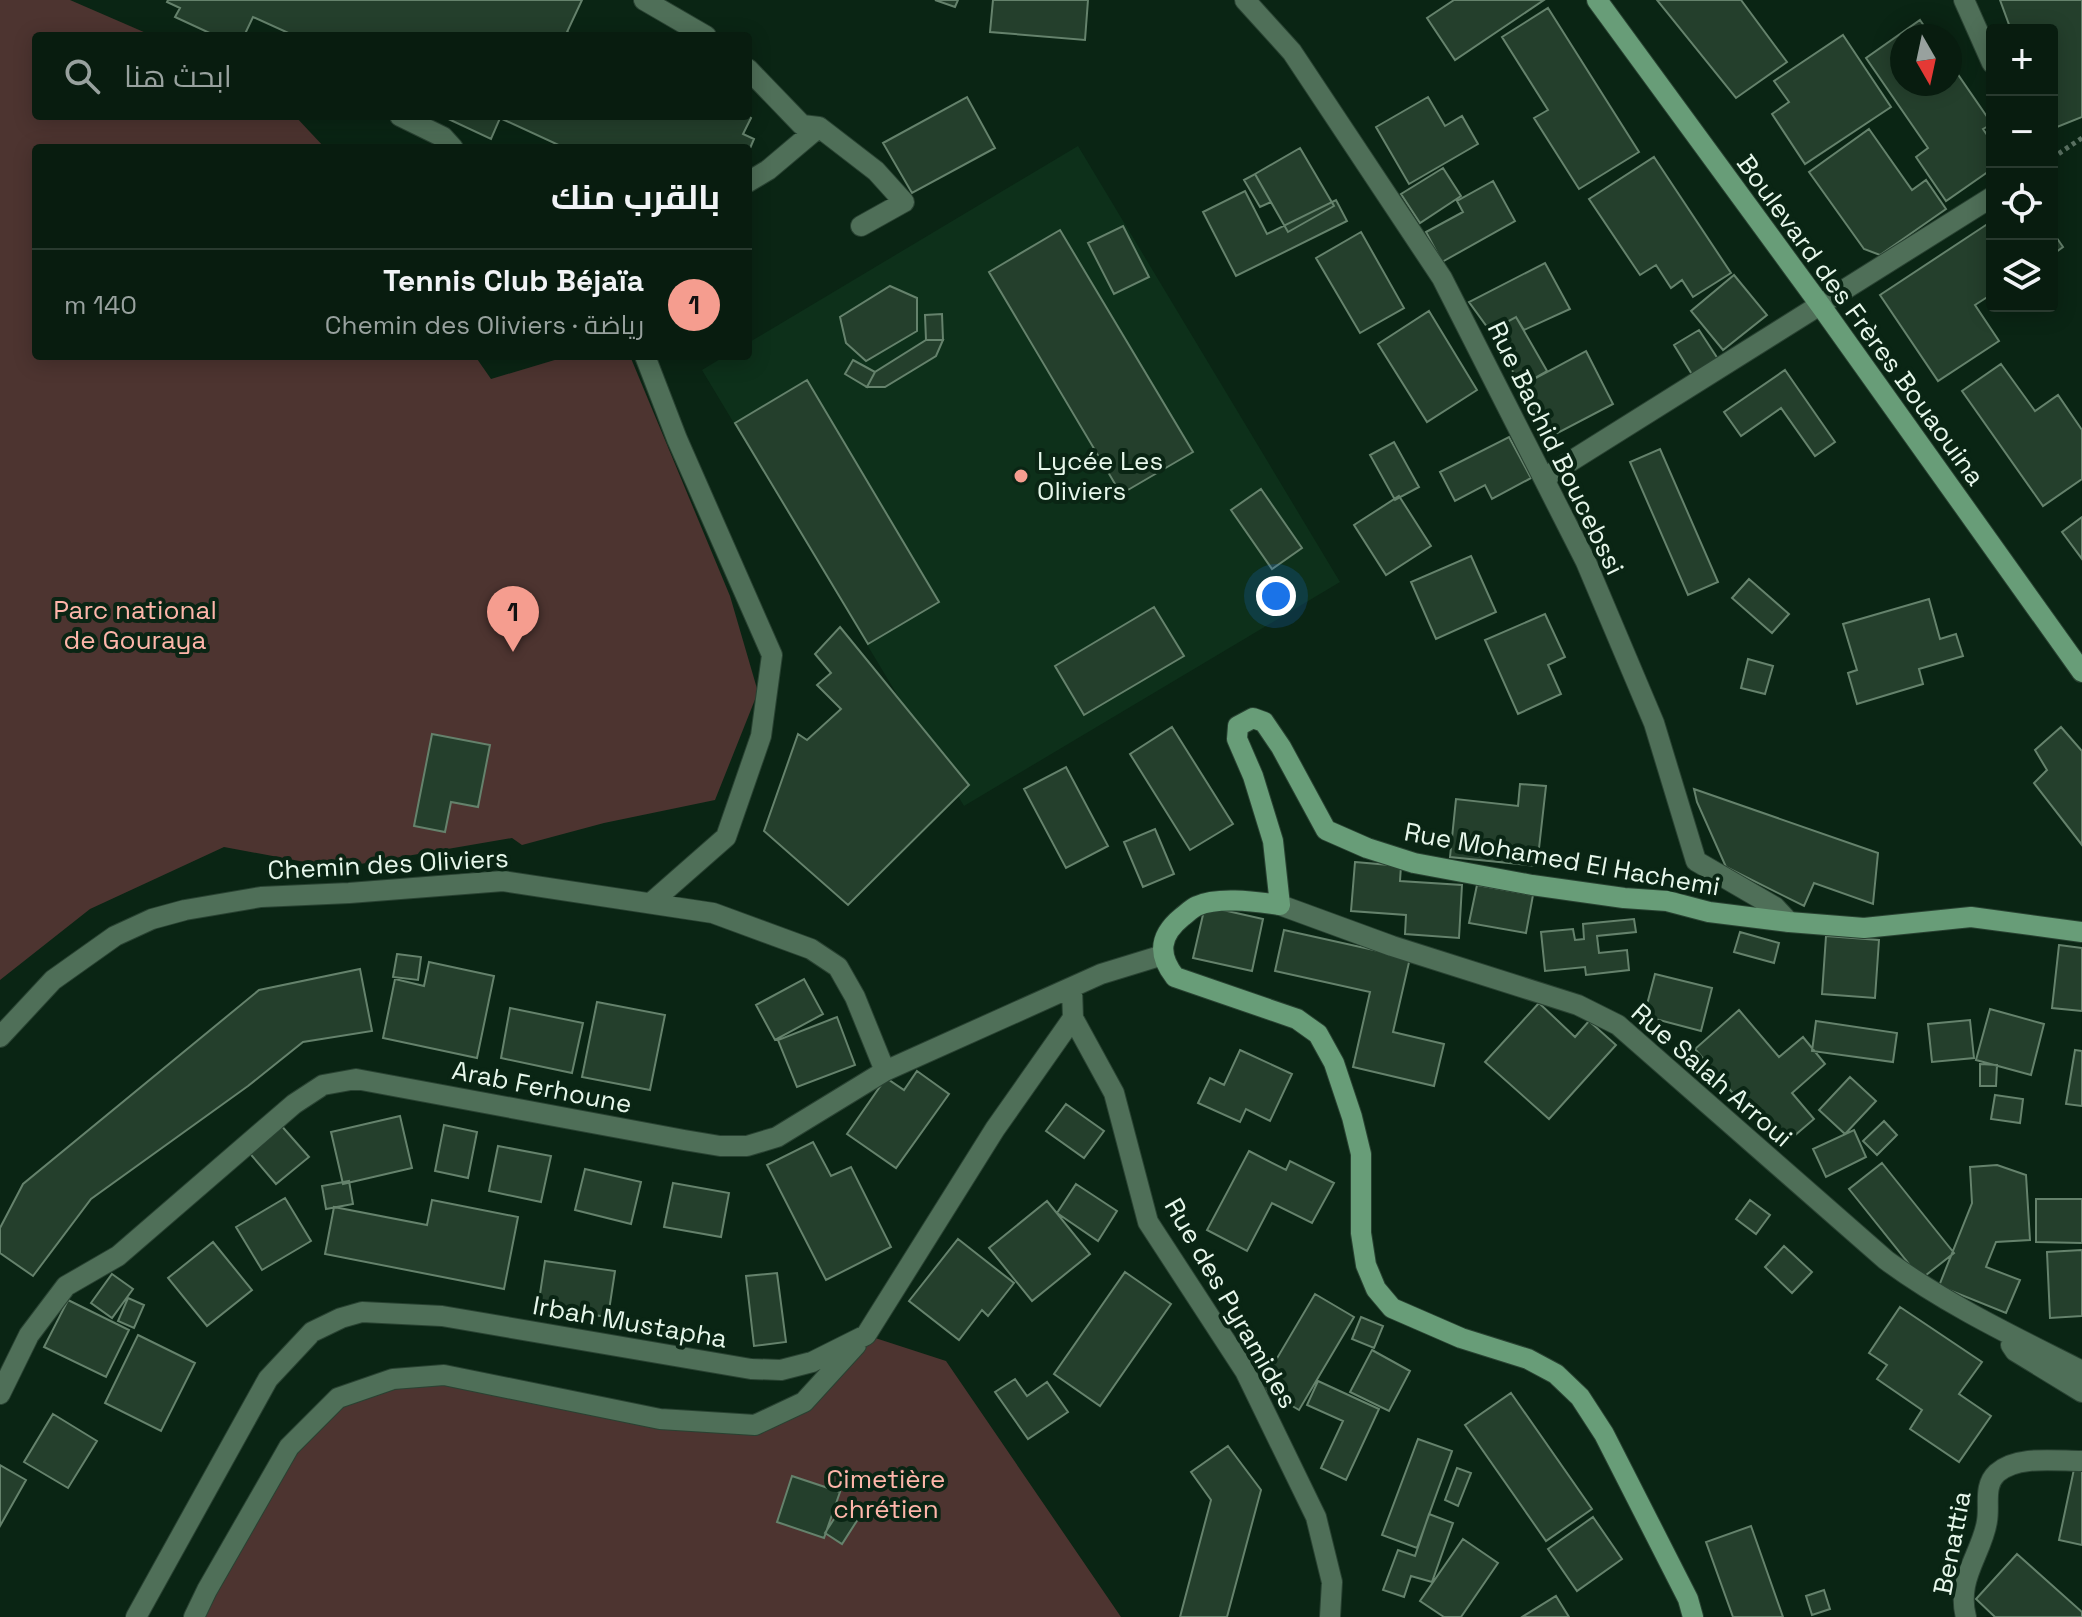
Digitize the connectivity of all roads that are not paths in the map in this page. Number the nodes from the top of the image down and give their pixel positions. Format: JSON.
{"nodes":[{"id":1,"x":644,"y":0,"type":"edge"},
{"id":2,"x":1245,"y":0,"type":"edge"},
{"id":3,"x":1597,"y":0,"type":"edge"},
{"id":4,"x":1964,"y":0,"type":"edge"},
{"id":5,"x":699,"y":32,"type":"edge"},
{"id":6,"x":1986,"y":50,"type":"edge"},
{"id":7,"x":752,"y":73,"type":"edge"},
{"id":8,"x":408,"y":120,"type":"edge"},
{"id":9,"x":819,"y":127,"type":"junction"},
{"id":10,"x":449,"y":144,"type":"edge"},
{"id":11,"x":752,"y":180,"type":"edge"},
{"id":12,"x":1986,"y":201,"type":"edge"},
{"id":13,"x":861,"y":226,"type":"dead end"},
{"id":14,"x":1821,"y":306,"type":"junction"},
{"id":15,"x":647,"y":360,"type":"edge"},
{"id":16,"x":1544,"y":478,"type":"junction"},
{"id":17,"x":2082,"y":672,"type":"edge"},
{"id":18,"x":652,"y":902,"type":"junction"},
{"id":19,"x":1280,"y":905,"type":"junction"},
{"id":20,"x":1789,"y":922,"type":"junction"},
{"id":21,"x":2082,"y":932,"type":"edge"},
{"id":22,"x":1165,"y":961,"type":"junction"},
{"id":23,"x":1072,"y":989,"type":"junction"},
{"id":24,"x":1073,"y":1018,"type":"junction"},
{"id":25,"x":0,"y":1037,"type":"edge"},
{"id":26,"x":885,"y":1071,"type":"junction"},
{"id":27,"x":2000,"y":1329,"type":"junction"},
{"id":28,"x":866,"y":1335,"type":"junction"},
{"id":29,"x":2082,"y":1371,"type":"edge"},
{"id":30,"x":2082,"y":1392,"type":"edge"},
{"id":31,"x":0,"y":1394,"type":"edge"},
{"id":32,"x":2082,"y":1461,"type":"edge"},
{"id":33,"x":136,"y":1617,"type":"edge"},
{"id":34,"x":194,"y":1617,"type":"edge"},
{"id":35,"x":1330,"y":1617,"type":"edge"},
{"id":36,"x":1693,"y":1617,"type":"edge"},
{"id":37,"x":1966,"y":1617,"type":"edge"}],
"edges":[{"from":1,"to":5,"type":"street"},
{"from":2,"to":16,"type":"street","name":"Rue Bachid Boucebssi"},
{"from":3,"to":14,"type":"main road","name":"Boulevard des Frères Bouaouina"},
{"from":4,"to":6,"type":"street"},
{"from":7,"to":9,"type":"street"},
{"from":8,"to":10,"type":"street"},
{"from":9,"to":11,"type":"street"},
{"from":9,"to":13,"type":"street"},
{"from":12,"to":14,"type":"street"},
{"from":14,"to":16,"type":"street"},
{"from":14,"to":17,"type":"main road","name":"Boulevard des Frères Bouaouina"},
{"from":15,"to":18,"type":"street"},
{"from":16,"to":20,"type":"street","name":"Rue Bachid Boucebssi"},
{"from":18,"to":25,"type":"street","name":"Chemin des Oliviers"},
{"from":18,"to":26,"type":"street","name":"Chemin des Oliviers"},
{"from":19,"to":20,"type":"main road","name":"Rue Mohamed El Hachemi"},
{"from":19,"to":22,"type":"main road","name":"Rue Salah Arroui"},
{"from":19,"to":27,"type":"street","name":"Rue Salah Arroui"},
{"from":20,"to":21,"type":"main road","name":"Rue Mohamed El Hachemi"},
{"from":22,"to":23,"type":"street","name":"Arab Ferhoune"},
{"from":22,"to":36,"type":"main road"},
{"from":23,"to":24,"type":"street"},
{"from":23,"to":26,"type":"street","name":"Arab Ferhoune"},
{"from":24,"to":28,"type":"street"},
{"from":24,"to":35,"type":"street","name":"Rue des Pyramides"},
{"from":26,"to":31,"type":"street","name":"Arab Ferhoune"},
{"from":27,"to":29,"type":"street","name":"Rue Salah Arroui"},
{"from":27,"to":30,"type":"street"},
{"from":28,"to":33,"type":"street","name":"Irbah Mustapha"},
{"from":28,"to":34,"type":"street"},
{"from":32,"to":37,"type":"street","name":"Benattia"}]}
